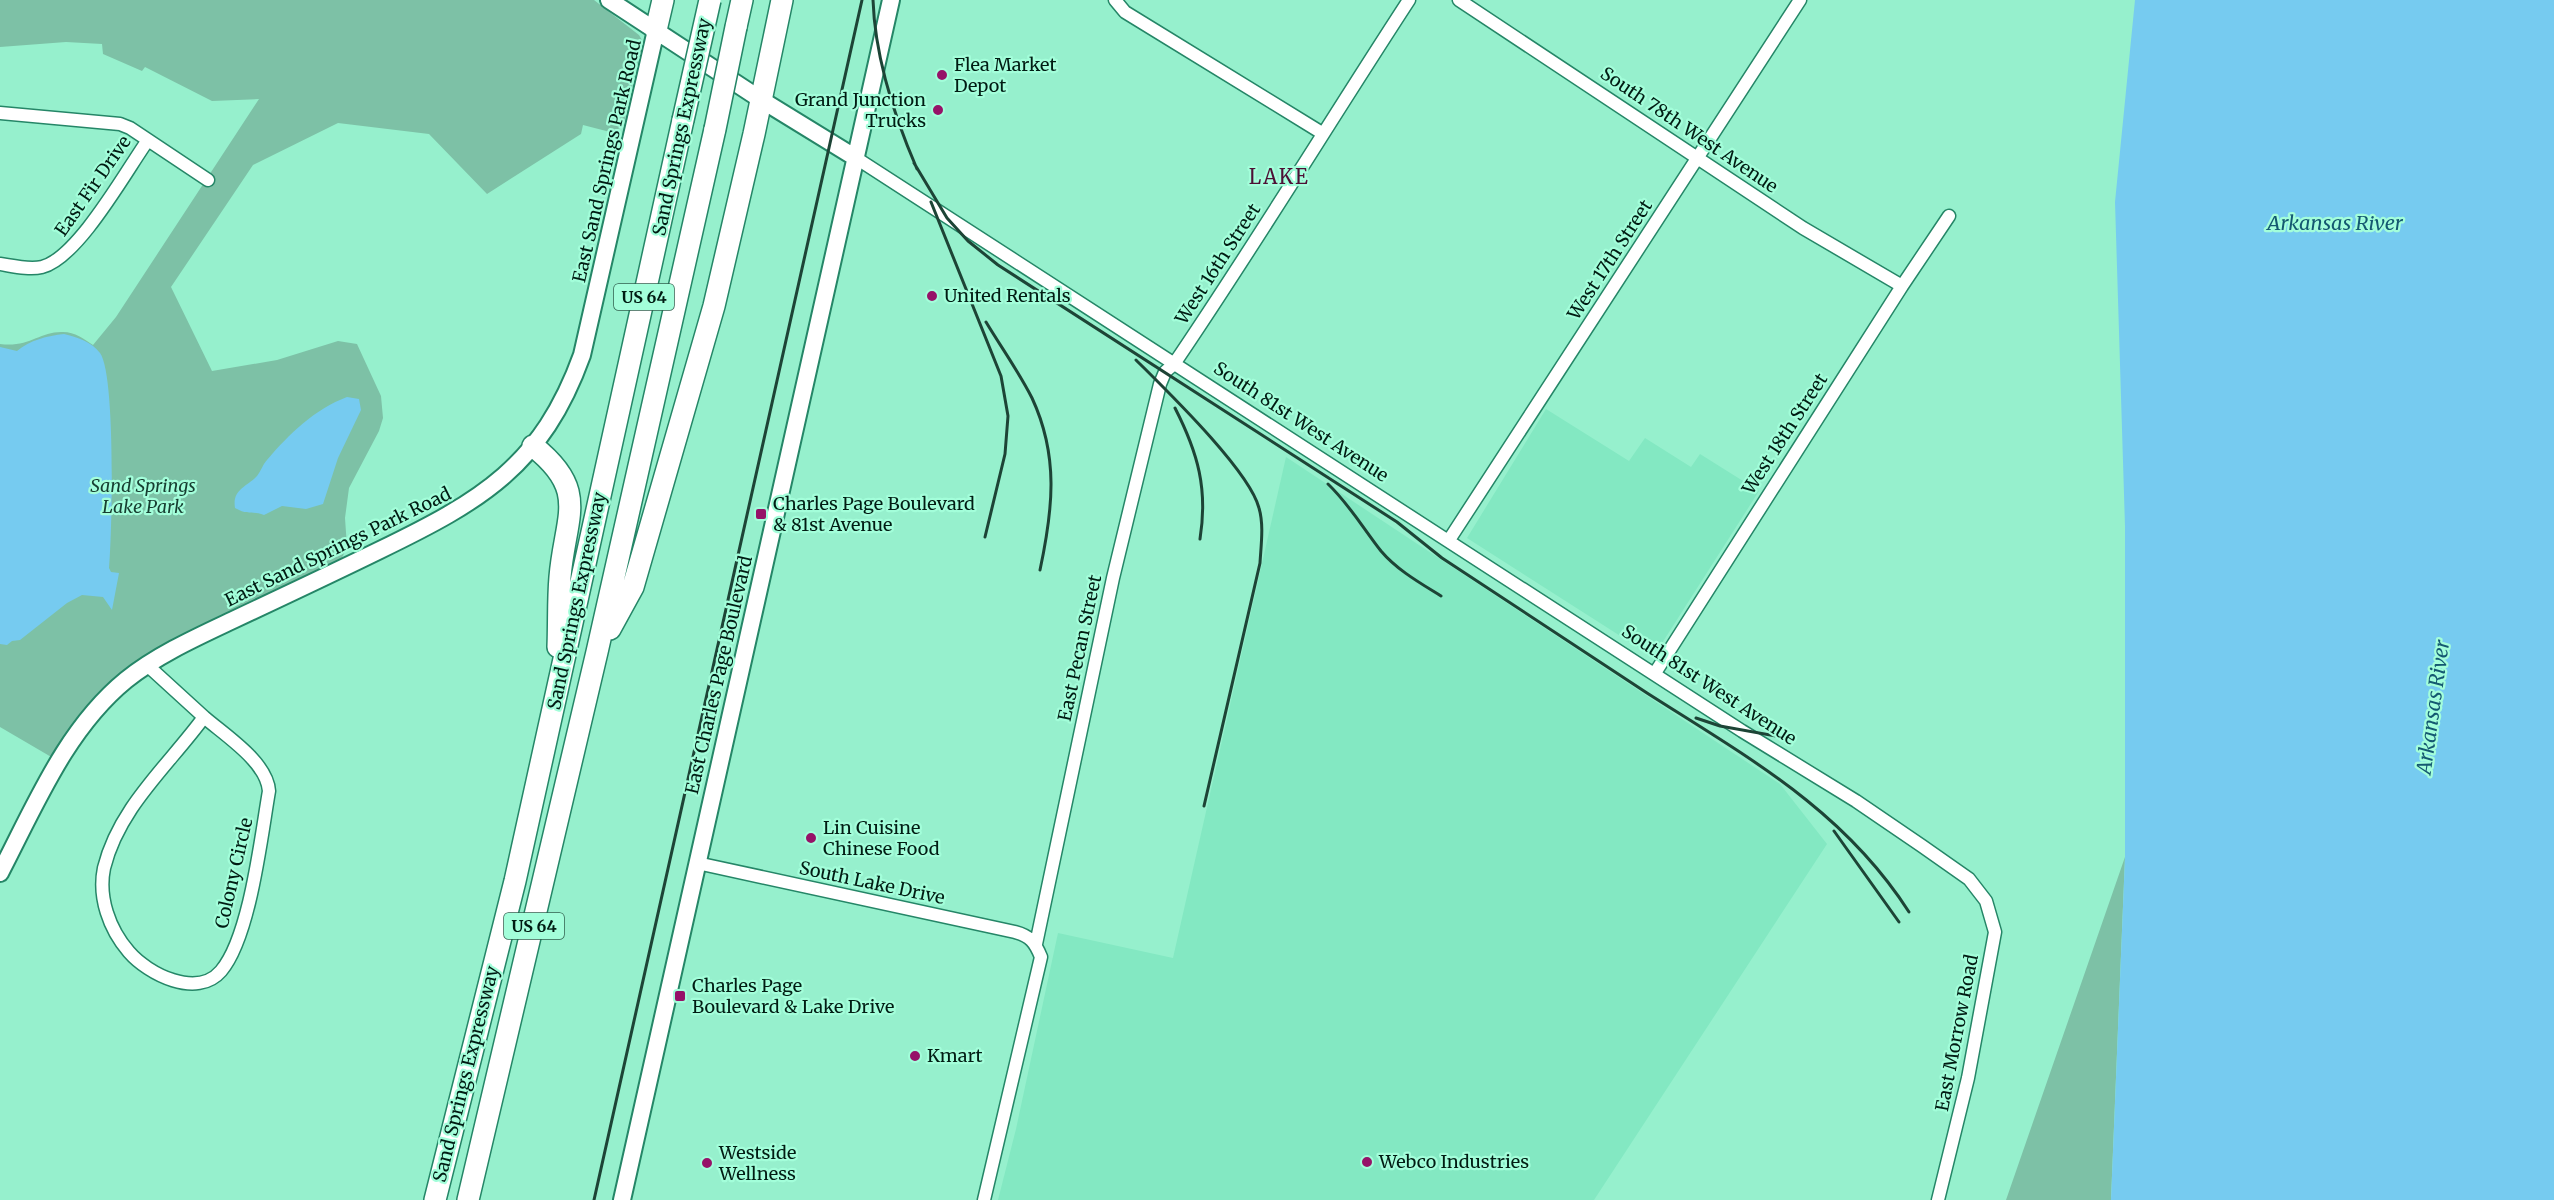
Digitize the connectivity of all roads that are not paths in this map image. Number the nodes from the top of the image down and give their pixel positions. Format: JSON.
{"nodes":[{"id":1,"x":609,"y":0,"type":"edge"},
{"id":2,"x":663,"y":0,"type":"edge"},
{"id":3,"x":710,"y":0,"type":"edge"},
{"id":4,"x":742,"y":0,"type":"edge"},
{"id":5,"x":782,"y":0,"type":"edge"},
{"id":6,"x":891,"y":0,"type":"edge"},
{"id":7,"x":1115,"y":0,"type":"edge"},
{"id":8,"x":1409,"y":0,"type":"edge"},
{"id":9,"x":1459,"y":0,"type":"edge"},
{"id":10,"x":1800,"y":0,"type":"edge"},
{"id":11,"x":656,"y":30,"type":"junction"},
{"id":12,"x":760,"y":99,"type":"junction"},
{"id":13,"x":0,"y":113,"type":"edge"},
{"id":14,"x":1322,"y":133,"type":"junction"},
{"id":15,"x":148,"y":140,"type":"junction"},
{"id":16,"x":1698,"y":157,"type":"junction"},
{"id":17,"x":856,"y":158,"type":"junction"},
{"id":18,"x":208,"y":180,"type":"dead end"},
{"id":19,"x":1949,"y":216,"type":"dead end"},
{"id":20,"x":0,"y":264,"type":"edge"},
{"id":21,"x":1902,"y":285,"type":"junction"},
{"id":22,"x":1174,"y":364,"type":"junction"},
{"id":23,"x":533,"y":446,"type":"junction"},
{"id":24,"x":1449,"y":540,"type":"junction"},
{"id":25,"x":597,"y":652,"type":"junction"},
{"id":26,"x":147,"y":665,"type":"junction"},
{"id":27,"x":1655,"y":673,"type":"junction"},
{"id":28,"x":556,"y":697,"type":"junction"},
{"id":29,"x":204,"y":717,"type":"junction"},
{"id":30,"x":3,"y":861,"type":"edge"},
{"id":31,"x":697,"y":863,"type":"junction"},
{"id":32,"x":1969,"y":879,"type":"joint"},
{"id":33,"x":1036,"y":944,"type":"junction"},
{"id":34,"x":435,"y":1200,"type":"edge"},
{"id":35,"x":468,"y":1200,"type":"edge"},
{"id":36,"x":622,"y":1200,"type":"edge"},
{"id":37,"x":984,"y":1200,"type":"edge"},
{"id":38,"x":1938,"y":1200,"type":"edge"}],
"edges":[{"from":1,"to":11,"type":"street","name":"South 81st West Avenue"},
{"from":2,"to":11,"type":"highway"},
{"from":3,"to":28,"type":"highway","name":"Sand Springs Expressway","number":"US 64","bridge":true},
{"from":4,"to":25,"type":"highway","name":"Sand Springs Expressway","number":"US 64","bridge":true},
{"from":5,"to":12,"type":"highway"},
{"from":6,"to":17,"type":"street","name":"East Charles Page Boulevard"},
{"from":7,"to":14,"type":"street"},
{"from":8,"to":14,"type":"street","name":"West 16th Street"},
{"from":9,"to":16,"type":"street","name":"South 78th West Avenue"},
{"from":10,"to":16,"type":"street","name":"West 17th Street"},
{"from":11,"to":12,"type":"street","name":"South 81st West Avenue"},
{"from":11,"to":23,"type":"street","name":"East Sand Springs Park Road"},
{"from":12,"to":17,"type":"street","name":"South 81st West Avenue"},
{"from":12,"to":25,"type":"highway"},
{"from":13,"to":15,"type":"street"},
{"from":14,"to":22,"type":"street","name":"West 16th Street"},
{"from":15,"to":18,"type":"street"},
{"from":15,"to":20,"type":"street","name":"East Fir Drive"},
{"from":16,"to":21,"type":"street","name":"South 78th West Avenue"},
{"from":16,"to":24,"type":"street","name":"West 17th Street"},
{"from":17,"to":22,"type":"street","name":"South 81st West Avenue"},
{"from":17,"to":31,"type":"street","name":"East Charles Page Boulevard"},
{"from":19,"to":21,"type":"street","name":"West 18th Street"},
{"from":21,"to":27,"type":"street","name":"West 18th Street"},
{"from":22,"to":24,"type":"street","name":"South 81st West Avenue"},
{"from":22,"to":33,"type":"street","name":"East Pecan Street"},
{"from":23,"to":26,"type":"street","name":"East Sand Springs Park Road"},
{"from":23,"to":28,"type":"highway"},
{"from":24,"to":27,"type":"street","name":"South 81st West Avenue"},
{"from":25,"to":35,"type":"highway","name":"Sand Springs Expressway","number":"US 64"},
{"from":26,"to":29,"type":"street","name":"Colony Circle"},
{"from":26,"to":30,"type":"street","name":"East Sand Springs Park Road"},
{"from":27,"to":32,"type":"street","name":"South 81st West Avenue"},
{"from":28,"to":34,"type":"highway","name":"Sand Springs Expressway","number":"US 64"},
{"from":29,"to":29,"type":"street","name":"Colony Circle"},
{"from":31,"to":33,"type":"street","name":"South Lake Drive"},
{"from":31,"to":36,"type":"street","name":"East Charles Page Boulevard"},
{"from":32,"to":38,"type":"street","name":"East Morrow Road"},
{"from":33,"to":37,"type":"street","name":"East Pecan Street"}]}
